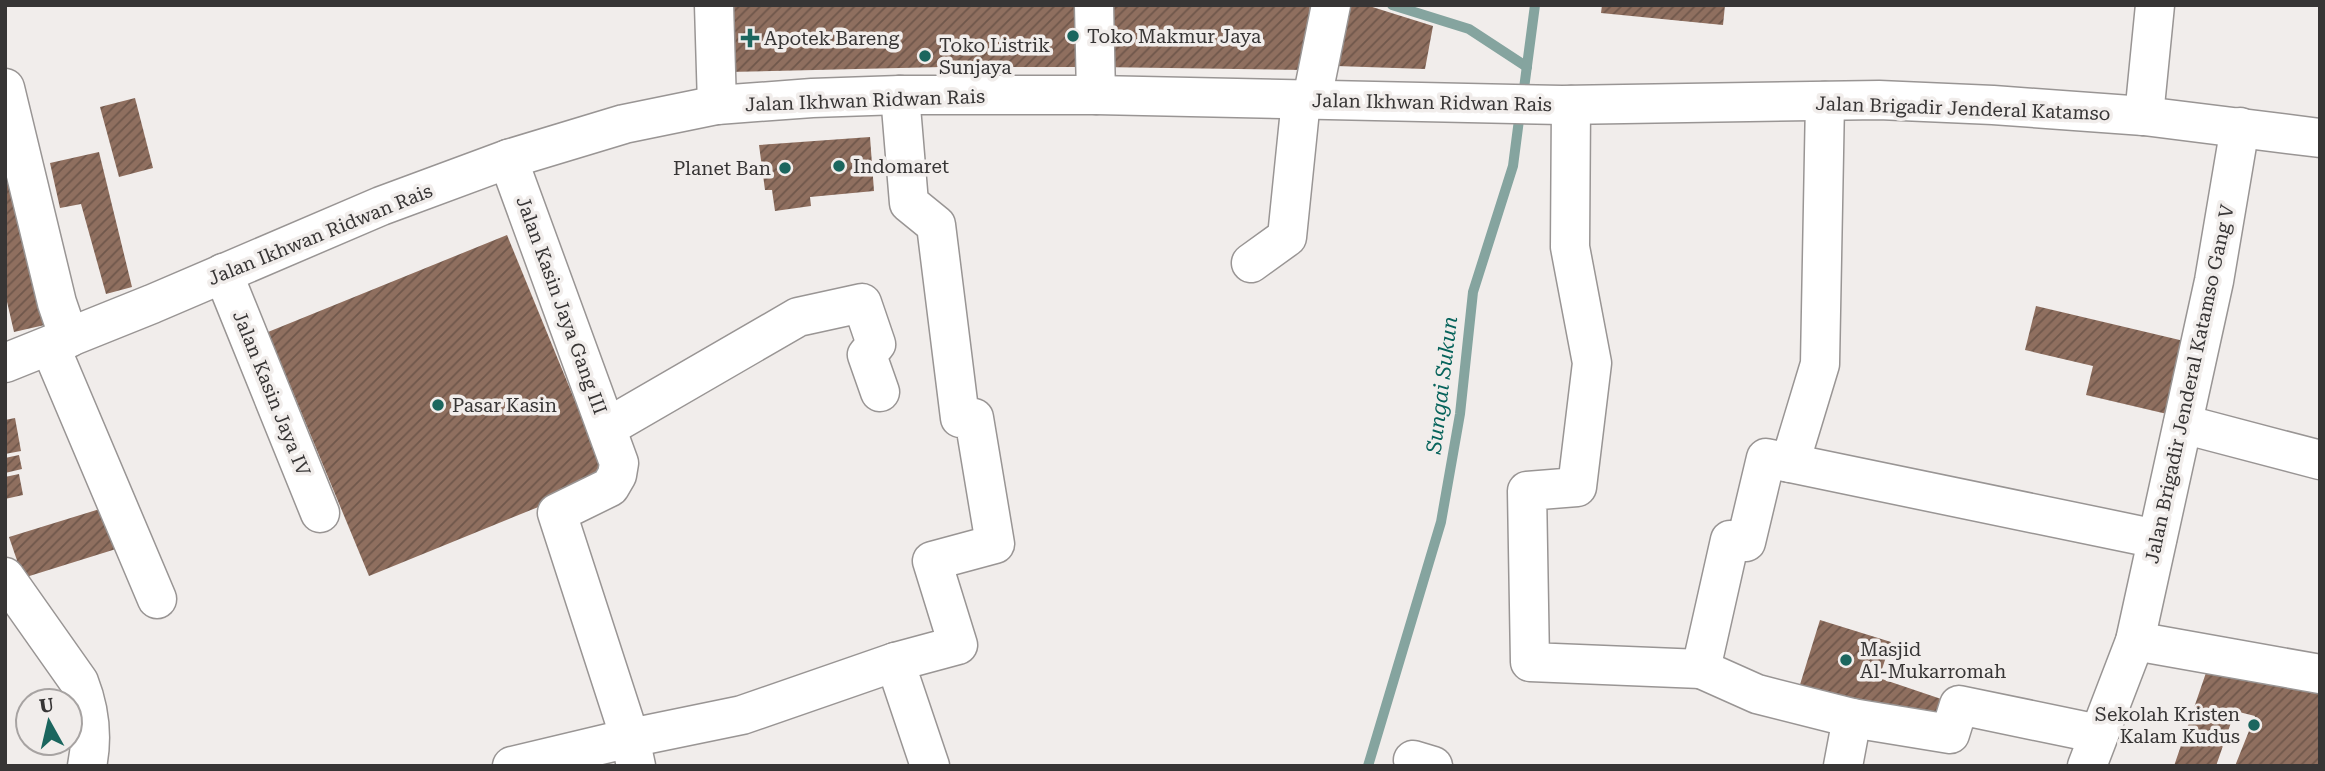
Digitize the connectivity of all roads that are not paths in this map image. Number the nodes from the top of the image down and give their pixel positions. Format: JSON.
{"nodes":[{"id":1,"x":714,"y":5,"type":"edge"},
{"id":2,"x":1094,"y":5,"type":"edge"},
{"id":3,"x":1331,"y":5,"type":"edge"},
{"id":4,"x":2155,"y":5,"type":"edge"},
{"id":5,"x":5,"y":88,"type":"edge"},
{"id":6,"x":900,"y":95,"type":"junction"},
{"id":7,"x":1096,"y":95,"type":"junction"},
{"id":8,"x":1310,"y":100,"type":"junction"},
{"id":9,"x":1825,"y":101,"type":"junction"},
{"id":10,"x":717,"y":105,"type":"junction"},
{"id":11,"x":1567,"y":105,"type":"junction"},
{"id":12,"x":2144,"y":116,"type":"junction"},
{"id":13,"x":2240,"y":127,"type":"junction"},
{"id":14,"x":2320,"y":138,"type":"edge"},
{"id":15,"x":508,"y":159,"type":"junction"},
{"id":16,"x":1251,"y":263,"type":"dead end"},
{"id":17,"x":223,"y":273,"type":"junction"},
{"id":18,"x":60,"y":342,"type":"junction"},
{"id":19,"x":5,"y":363,"type":"edge"},
{"id":20,"x":880,"y":392,"type":"dead end"},
{"id":21,"x":2183,"y":424,"type":"junction"},
{"id":22,"x":612,"y":440,"type":"junction"},
{"id":23,"x":2320,"y":460,"type":"edge"},
{"id":24,"x":1790,"y":463,"type":"junction"},
{"id":25,"x":320,"y":513,"type":"dead end"},
{"id":26,"x":2157,"y":539,"type":"junction"},
{"id":27,"x":5,"y":577,"type":"edge"},
{"id":28,"x":157,"y":599,"type":"dead end"},
{"id":29,"x":2135,"y":641,"type":"junction"},
{"id":30,"x":895,"y":662,"type":"junction"},
{"id":31,"x":1701,"y":669,"type":"junction"},
{"id":32,"x":2320,"y":674,"type":"edge"},
{"id":33,"x":1852,"y":718,"type":"junction"},
{"id":34,"x":2093,"y":750,"type":"edge"},
{"id":35,"x":633,"y":752,"type":"edge"},
{"id":36,"x":86,"y":766,"type":"edge"},
{"id":37,"x":512,"y":766,"type":"edge"},
{"id":38,"x":930,"y":766,"type":"edge"},
{"id":39,"x":1843,"y":766,"type":"edge"}],
"edges":[{"from":1,"to":10,"type":"street"},
{"from":2,"to":7,"type":"street"},
{"from":3,"to":8,"type":"street"},
{"from":4,"to":12,"type":"street"},
{"from":5,"to":18,"type":"street"},
{"from":6,"to":7,"type":"street","name":"Jalan Ikhwan Ridwan Rais"},
{"from":6,"to":10,"type":"street","name":"Jalan Ikhwan Ridwan Rais"},
{"from":6,"to":30,"type":"street"},
{"from":7,"to":8,"type":"street","name":"Jalan Ikhwan Ridwan Rais"},
{"from":8,"to":11,"type":"street","name":"Jalan Ikhwan Ridwan Rais"},
{"from":8,"to":16,"type":"street"},
{"from":9,"to":11,"type":"street","name":"Jalan Brigadir Jenderal Katamso"},
{"from":9,"to":12,"type":"street","name":"Jalan Brigadir Jenderal Katamso"},
{"from":9,"to":24,"type":"street"},
{"from":10,"to":15,"type":"street","name":"Jalan Ikhwan Ridwan Rais"},
{"from":11,"to":31,"type":"street"},
{"from":12,"to":13,"type":"street","name":"Jalan Brigadir Jenderal Katamso"},
{"from":13,"to":14,"type":"street","name":"Jalan Brigadir Jenderal Katamso"},
{"from":13,"to":21,"type":"street","name":"Jalan Brigadir Jenderal Katamso Gang V"},
{"from":15,"to":17,"type":"street","name":"Jalan Ikhwan Ridwan Rais"},
{"from":15,"to":22,"type":"street","name":"Jalan Kasin Jaya Gang III"},
{"from":17,"to":18,"type":"street","name":"Jalan Ikhwan Ridwan Rais"},
{"from":17,"to":25,"type":"street","name":"Jalan Kasin Jaya IV"},
{"from":18,"to":19,"type":"street","name":"Jalan Ikhwan Ridwan Rais"},
{"from":18,"to":28,"type":"street"},
{"from":20,"to":22,"type":"street"},
{"from":21,"to":23,"type":"street"},
{"from":21,"to":26,"type":"street","name":"Jalan Brigadir Jenderal Katamso Gang V"},
{"from":22,"to":35,"type":"street"},
{"from":24,"to":26,"type":"street"},
{"from":24,"to":31,"type":"street"},
{"from":26,"to":29,"type":"street","name":"Jalan Brigadir Jenderal Katamso Gang V"},
{"from":27,"to":36,"type":"street"},
{"from":29,"to":32,"type":"street"},
{"from":29,"to":34,"type":"street","name":"Jalan Brigadir Jenderal Katamso Gang V"},
{"from":30,"to":35,"type":"street"},
{"from":30,"to":38,"type":"street"},
{"from":31,"to":33,"type":"street"},
{"from":33,"to":34,"type":"street"},
{"from":33,"to":39,"type":"street"},
{"from":35,"to":37,"type":"street"}]}
